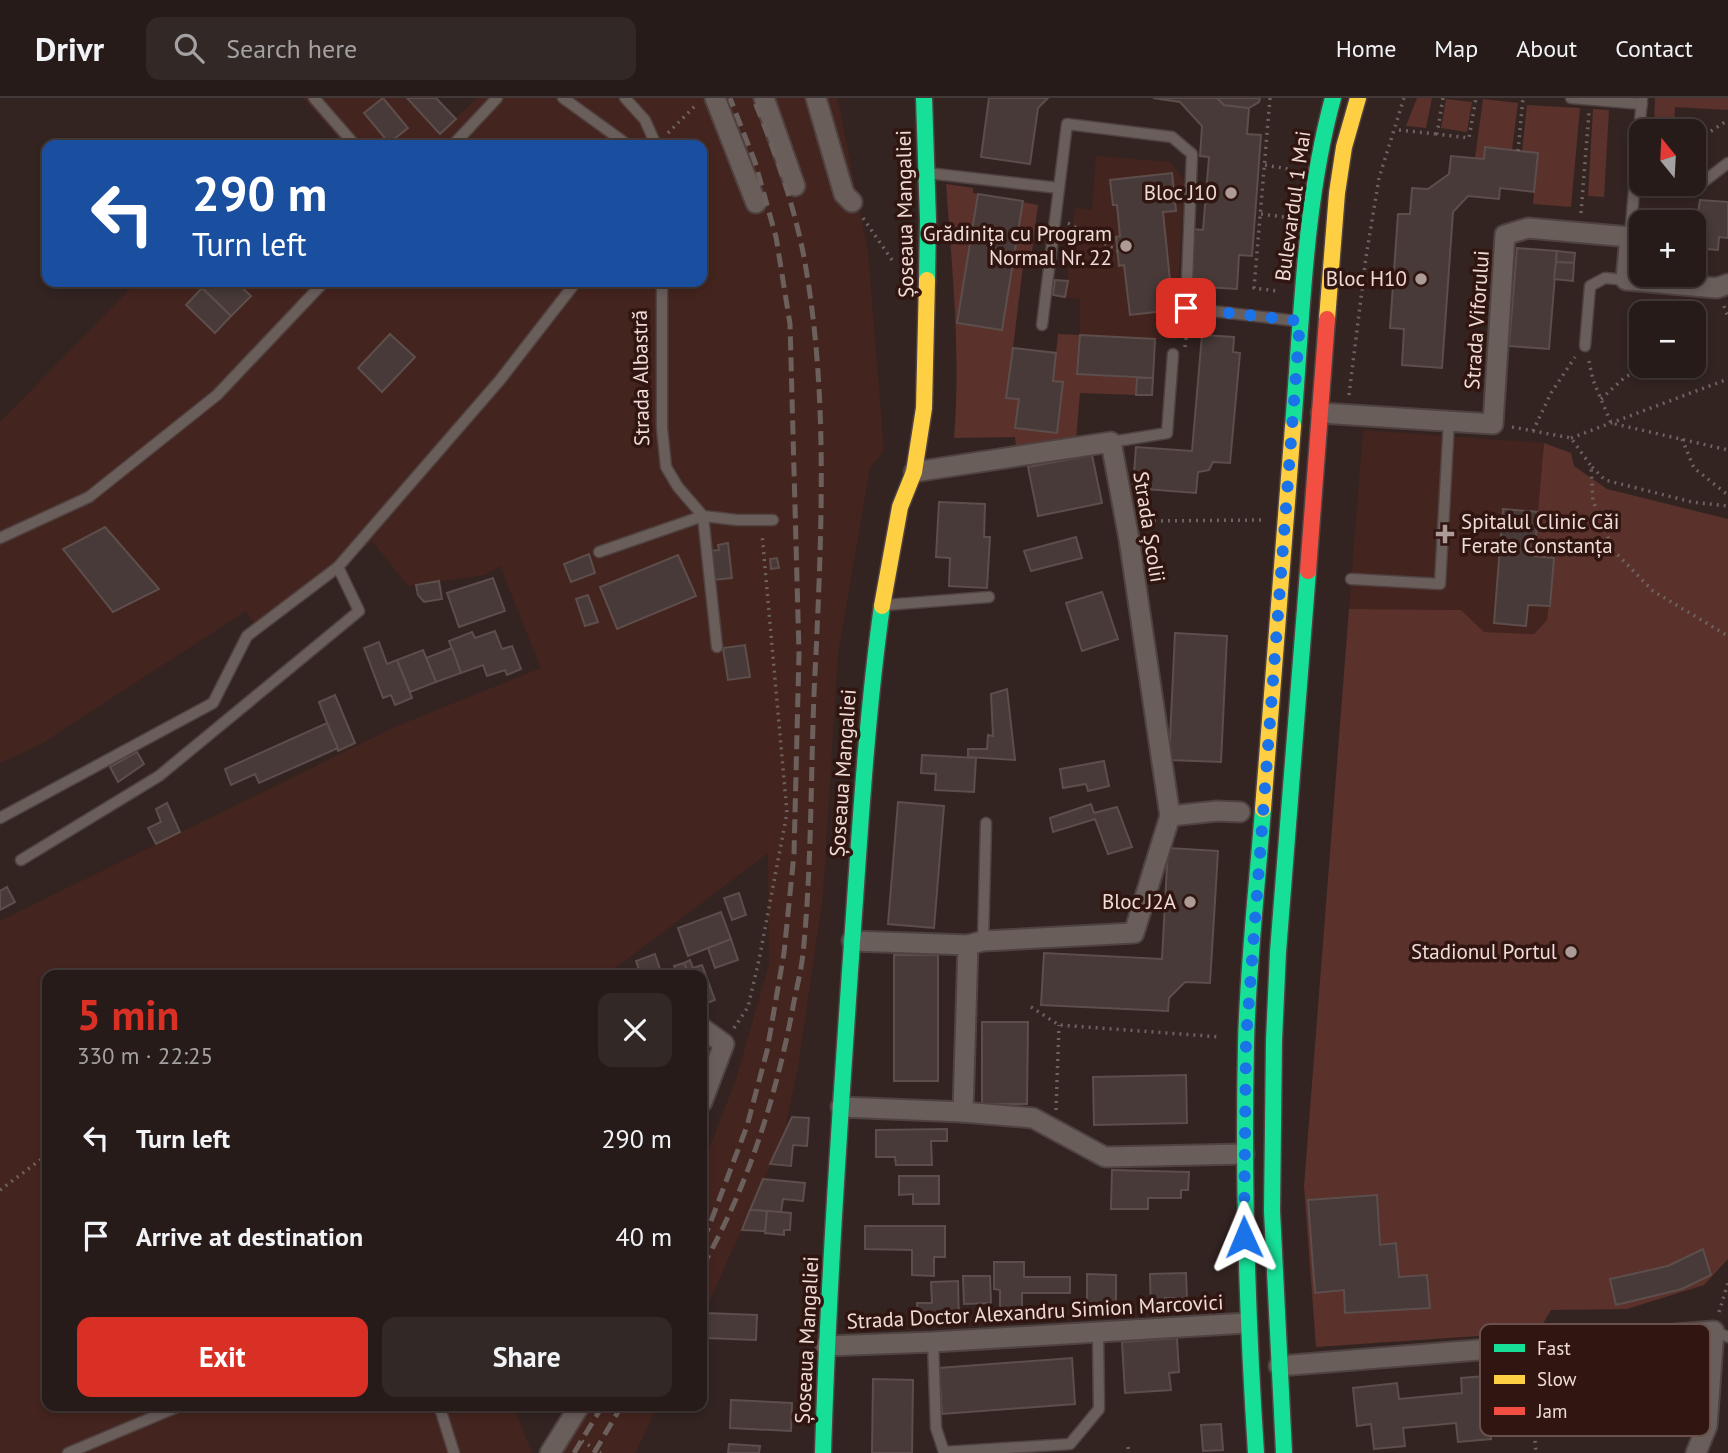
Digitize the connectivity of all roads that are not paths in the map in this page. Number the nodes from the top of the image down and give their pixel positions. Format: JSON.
{"nodes":[{"id":1,"x":314,"y":98,"type":"edge"},
{"id":2,"x":497,"y":98,"type":"edge"},
{"id":3,"x":563,"y":98,"type":"edge"},
{"id":4,"x":625,"y":98,"type":"edge"},
{"id":5,"x":715,"y":98,"type":"edge"},
{"id":6,"x":764,"y":98,"type":"edge"},
{"id":7,"x":816,"y":98,"type":"edge"},
{"id":8,"x":1333,"y":98,"type":"edge"},
{"id":9,"x":1358,"y":98,"type":"edge"},
{"id":10,"x":1571,"y":98,"type":"edge"},
{"id":11,"x":925,"y":99,"type":"edge"},
{"id":12,"x":1642,"y":101,"type":"edge"},
{"id":13,"x":1641,"y":119,"type":"edge"},
{"id":14,"x":351,"y":140,"type":"edge"},
{"id":15,"x":458,"y":140,"type":"edge"},
{"id":16,"x":621,"y":140,"type":"edge"},
{"id":17,"x":657,"y":140,"type":"edge"},
{"id":18,"x":1728,"y":163,"type":"edge"},
{"id":19,"x":926,"y":173,"type":"junction"},
{"id":20,"x":1706,"y":180,"type":"edge"},
{"id":21,"x":795,"y":186,"type":"dead end"},
{"id":22,"x":1059,"y":188,"type":"junction"},
{"id":23,"x":852,"y":202,"type":"road end"},
{"id":24,"x":756,"y":203,"type":"dead end"},
{"id":25,"x":1629,"y":237,"type":"edge"},
{"id":26,"x":1629,"y":248,"type":"edge"},
{"id":27,"x":1626,"y":280,"type":"junction"},
{"id":28,"x":1728,"y":284,"type":"edge"},
{"id":29,"x":319,"y":287,"type":"edge"},
{"id":30,"x":572,"y":287,"type":"edge"},
{"id":31,"x":662,"y":287,"type":"edge"},
{"id":32,"x":1300,"y":321,"type":"junction"},
{"id":33,"x":1042,"y":325,"type":"dead end"},
{"id":34,"x":1585,"y":346,"type":"road end"},
{"id":35,"x":1173,"y":354,"type":"road end"},
{"id":36,"x":1321,"y":413,"type":"junction"},
{"id":37,"x":1449,"y":421,"type":"junction"},
{"id":38,"x":1111,"y":442,"type":"junction"},
{"id":39,"x":914,"y":472,"type":"junction"},
{"id":40,"x":703,"y":516,"type":"junction"},
{"id":41,"x":774,"y":520,"type":"dead end"},
{"id":42,"x":0,"y":538,"type":"edge"},
{"id":43,"x":599,"y":552,"type":"dead end"},
{"id":44,"x":338,"y":567,"type":"junction"},
{"id":45,"x":1351,"y":579,"type":"dead end"},
{"id":46,"x":989,"y":597,"type":"dead end"},
{"id":47,"x":882,"y":605,"type":"junction"},
{"id":48,"x":717,"y":647,"type":"dead end"},
{"id":49,"x":1240,"y":811,"type":"dead end"},
{"id":50,"x":1170,"y":816,"type":"junction"},
{"id":51,"x":0,"y":818,"type":"edge"},
{"id":52,"x":986,"y":823,"type":"dead end"},
{"id":53,"x":21,"y":860,"type":"dead end"},
{"id":54,"x":852,"y":941,"type":"junction"},
{"id":55,"x":976,"y":943,"type":"junction"},
{"id":56,"x":707,"y":1032,"type":"edge"},
{"id":57,"x":707,"y":1089,"type":"edge"},
{"id":58,"x":841,"y":1107,"type":"junction"},
{"id":59,"x":962,"y":1112,"type":"junction"},
{"id":60,"x":1244,"y":1154,"type":"junction"},
{"id":61,"x":1247,"y":1323,"type":"junction"},
{"id":62,"x":1723,"y":1332,"type":"edge"},
{"id":63,"x":1098,"y":1333,"type":"junction"},
{"id":64,"x":933,"y":1342,"type":"junction"},
{"id":65,"x":826,"y":1346,"type":"junction"},
{"id":66,"x":1480,"y":1350,"type":"edge"},
{"id":67,"x":1279,"y":1366,"type":"junction"},
{"id":68,"x":1710,"y":1408,"type":"edge"},
{"id":69,"x":168,"y":1411,"type":"edge"},
{"id":70,"x":441,"y":1411,"type":"edge"},
{"id":71,"x":576,"y":1411,"type":"edge"},
{"id":72,"x":68,"y":1453,"type":"edge"},
{"id":73,"x":454,"y":1453,"type":"edge"},
{"id":74,"x":550,"y":1453,"type":"edge"},
{"id":75,"x":823,"y":1453,"type":"edge"},
{"id":76,"x":1256,"y":1453,"type":"edge"},
{"id":77,"x":1284,"y":1453,"type":"edge"}],
"edges":[{"from":1,"to":14,"type":"lane"},
{"from":2,"to":15,"type":"lane"},
{"from":3,"to":16,"type":"lane"},
{"from":4,"to":17,"type":"lane"},
{"from":5,"to":24,"type":"street"},
{"from":6,"to":21,"type":"street"},
{"from":7,"to":23,"type":"street"},
{"from":8,"to":32,"type":"main road","name":"Bulevardul 1 Mai"},
{"from":9,"to":36,"type":"main road","name":"Bulevardul 1 Mai"},
{"from":10,"to":12,"type":"lane"},
{"from":11,"to":19,"type":"main road","name":"Șoseaua Mangaliei"},
{"from":12,"to":13,"type":"lane"},
{"from":18,"to":20,"type":"lane"},
{"from":19,"to":22,"type":"lane"},
{"from":19,"to":39,"type":"main road","name":"Șoseaua Mangaliei"},
{"from":22,"to":32,"type":"lane"},
{"from":22,"to":33,"type":"lane"},
{"from":25,"to":37,"type":"street","name":"Strada Viforului"},
{"from":26,"to":27,"type":"street"},
{"from":27,"to":28,"type":"street"},
{"from":27,"to":34,"type":"lane"},
{"from":29,"to":42,"type":"lane"},
{"from":30,"to":44,"type":"lane"},
{"from":31,"to":40,"type":"lane","name":"Strada Albastră"},
{"from":32,"to":60,"type":"main road","name":"Bulevardul 1 Mai"},
{"from":35,"to":38,"type":"lane"},
{"from":36,"to":37,"type":"street"},
{"from":36,"to":67,"type":"main road","name":"Bulevardul 1 Mai"},
{"from":37,"to":45,"type":"lane"},
{"from":38,"to":39,"type":"street"},
{"from":38,"to":50,"type":"street","name":"Strada Școlii"},
{"from":39,"to":47,"type":"main road","name":"Șoseaua Mangaliei"},
{"from":40,"to":41,"type":"lane"},
{"from":40,"to":43,"type":"lane"},
{"from":40,"to":48,"type":"lane"},
{"from":44,"to":51,"type":"lane"},
{"from":44,"to":53,"type":"lane"},
{"from":46,"to":47,"type":"lane"},
{"from":47,"to":54,"type":"main road","name":"Șoseaua Mangaliei"},
{"from":49,"to":50,"type":"street"},
{"from":50,"to":55,"type":"street","name":"Strada Școlii"},
{"from":52,"to":55,"type":"lane"},
{"from":54,"to":55,"type":"street"},
{"from":54,"to":58,"type":"main road","name":"Șoseaua Mangaliei"},
{"from":55,"to":59,"type":"street"},
{"from":56,"to":57,"type":"street"},
{"from":58,"to":59,"type":"street"},
{"from":58,"to":65,"type":"main road","name":"Șoseaua Mangaliei"},
{"from":59,"to":60,"type":"street"},
{"from":60,"to":61,"type":"main road","name":"Bulevardul 1 Mai"},
{"from":61,"to":63,"type":"street","name":"Strada Doctor Alexandru Simion Marcovici"},
{"from":61,"to":76,"type":"main road","name":"Bulevardul 1 Mai"},
{"from":62,"to":68,"type":"street"},
{"from":63,"to":64,"type":"street","name":"Strada Doctor Alexandru Simion Marcovici"},
{"from":63,"to":64,"type":"lane"},
{"from":64,"to":65,"type":"street","name":"Strada Doctor Alexandru Simion Marcovici"},
{"from":65,"to":75,"type":"main road","name":"Șoseaua Mangaliei"},
{"from":66,"to":67,"type":"street"},
{"from":67,"to":77,"type":"main road","name":"Bulevardul 1 Mai"},
{"from":69,"to":72,"type":"lane"},
{"from":70,"to":73,"type":"lane"},
{"from":71,"to":74,"type":"street"}]}
